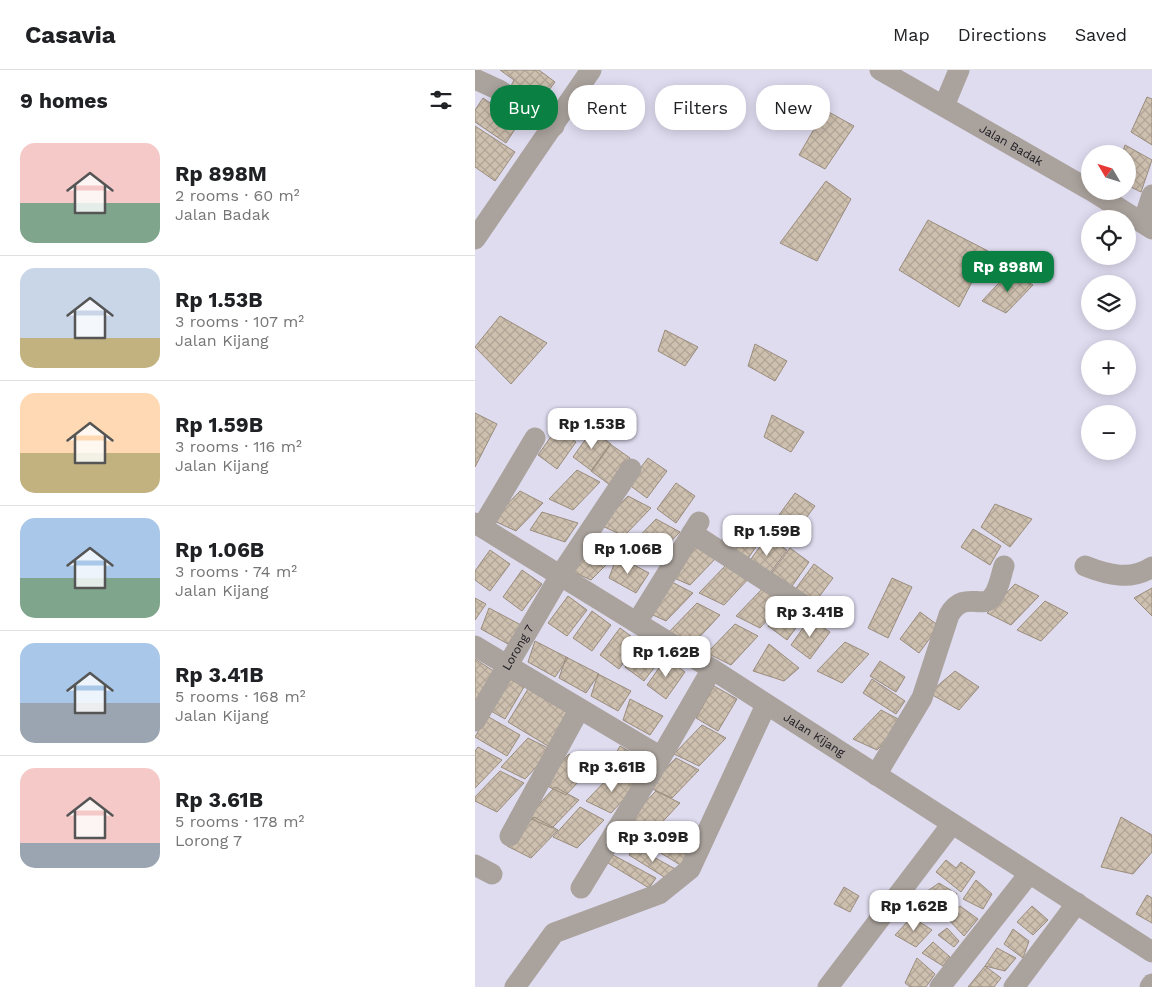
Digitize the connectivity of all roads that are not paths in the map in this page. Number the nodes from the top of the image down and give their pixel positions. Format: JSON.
{"nodes":[{"id":1,"x":591,"y":70,"type":"edge"},
{"id":2,"x":879,"y":70,"type":"edge"},
{"id":3,"x":959,"y":70,"type":"edge"},
{"id":4,"x":475,"y":79,"type":"edge"},
{"id":5,"x":490,"y":86,"type":"edge"},
{"id":6,"x":944,"y":106,"type":"junction"},
{"id":7,"x":558,"y":120,"type":"edge"},
{"id":8,"x":551,"y":130,"type":"edge"},
{"id":9,"x":1081,"y":185,"type":"edge"},
{"id":10,"x":1152,"y":195,"type":"edge"},
{"id":11,"x":1105,"y":200,"type":"edge"},
{"id":12,"x":1147,"y":226,"type":"edge"},
{"id":13,"x":475,"y":239,"type":"edge"},
{"id":14,"x":535,"y":438,"type":"dead end"},
{"id":15,"x":631,"y":470,"type":"dead end"},
{"id":16,"x":479,"y":525,"type":"edge"},
{"id":17,"x":1004,"y":566,"type":"dead end"},
{"id":18,"x":1085,"y":566,"type":"dead end"},
{"id":19,"x":1152,"y":567,"type":"edge"},
{"id":20,"x":561,"y":574,"type":"junction"},
{"id":21,"x":819,"y":615,"type":"dead end"},
{"id":22,"x":637,"y":622,"type":"junction"},
{"id":23,"x":475,"y":646,"type":"edge"},
{"id":24,"x":507,"y":664,"type":"junction"},
{"id":25,"x":713,"y":669,"type":"junction"},
{"id":26,"x":766,"y":705,"type":"junction"},
{"id":27,"x":579,"y":710,"type":"junction"},
{"id":28,"x":475,"y":721,"type":"edge"},
{"id":29,"x":661,"y":757,"type":"junction"},
{"id":30,"x":876,"y":775,"type":"junction"},
{"id":31,"x":953,"y":824,"type":"junction"},
{"id":32,"x":510,"y":836,"type":"dead end"},
{"id":33,"x":1029,"y":874,"type":"junction"},
{"id":34,"x":581,"y":888,"type":"dead end"},
{"id":35,"x":1077,"y":903,"type":"junction"},
{"id":36,"x":1152,"y":952,"type":"edge"},
{"id":37,"x":515,"y":987,"type":"edge"},
{"id":38,"x":828,"y":987,"type":"edge"},
{"id":39,"x":940,"y":987,"type":"edge"},
{"id":40,"x":1013,"y":987,"type":"edge"}],
"edges":[{"from":1,"to":7,"type":"street"},
{"from":2,"to":6,"type":"street","name":"Jalan Badak"},
{"from":3,"to":6,"type":"street"},
{"from":4,"to":5,"type":"street"},
{"from":6,"to":9,"type":"street","name":"Jalan Badak"},
{"from":8,"to":13,"type":"street"},
{"from":10,"to":12,"type":"street"},
{"from":11,"to":12,"type":"street","name":"Jalan Badak"},
{"from":14,"to":16,"type":"street"},
{"from":15,"to":20,"type":"street","name":"Lorong 7"},
{"from":16,"to":20,"type":"street","name":"Jalan Kijang"},
{"from":17,"to":30,"type":"street"},
{"from":18,"to":19,"type":"street"},
{"from":20,"to":22,"type":"street","name":"Jalan Kijang"},
{"from":20,"to":24,"type":"street","name":"Lorong 7"},
{"from":21,"to":22,"type":"street"},
{"from":22,"to":25,"type":"street","name":"Jalan Kijang"},
{"from":23,"to":24,"type":"street"},
{"from":24,"to":27,"type":"street"},
{"from":24,"to":28,"type":"street","name":"Lorong 7"},
{"from":25,"to":26,"type":"street","name":"Jalan Kijang"},
{"from":25,"to":29,"type":"street"},
{"from":26,"to":30,"type":"street","name":"Jalan Kijang"},
{"from":26,"to":37,"type":"street"},
{"from":27,"to":29,"type":"street"},
{"from":27,"to":32,"type":"street"},
{"from":29,"to":34,"type":"street"},
{"from":30,"to":31,"type":"street","name":"Jalan Kijang"},
{"from":31,"to":33,"type":"street","name":"Jalan Kijang"},
{"from":31,"to":38,"type":"street"},
{"from":33,"to":35,"type":"street","name":"Jalan Kijang"},
{"from":33,"to":39,"type":"street"},
{"from":35,"to":36,"type":"street","name":"Jalan Kijang"},
{"from":35,"to":40,"type":"street"}]}
